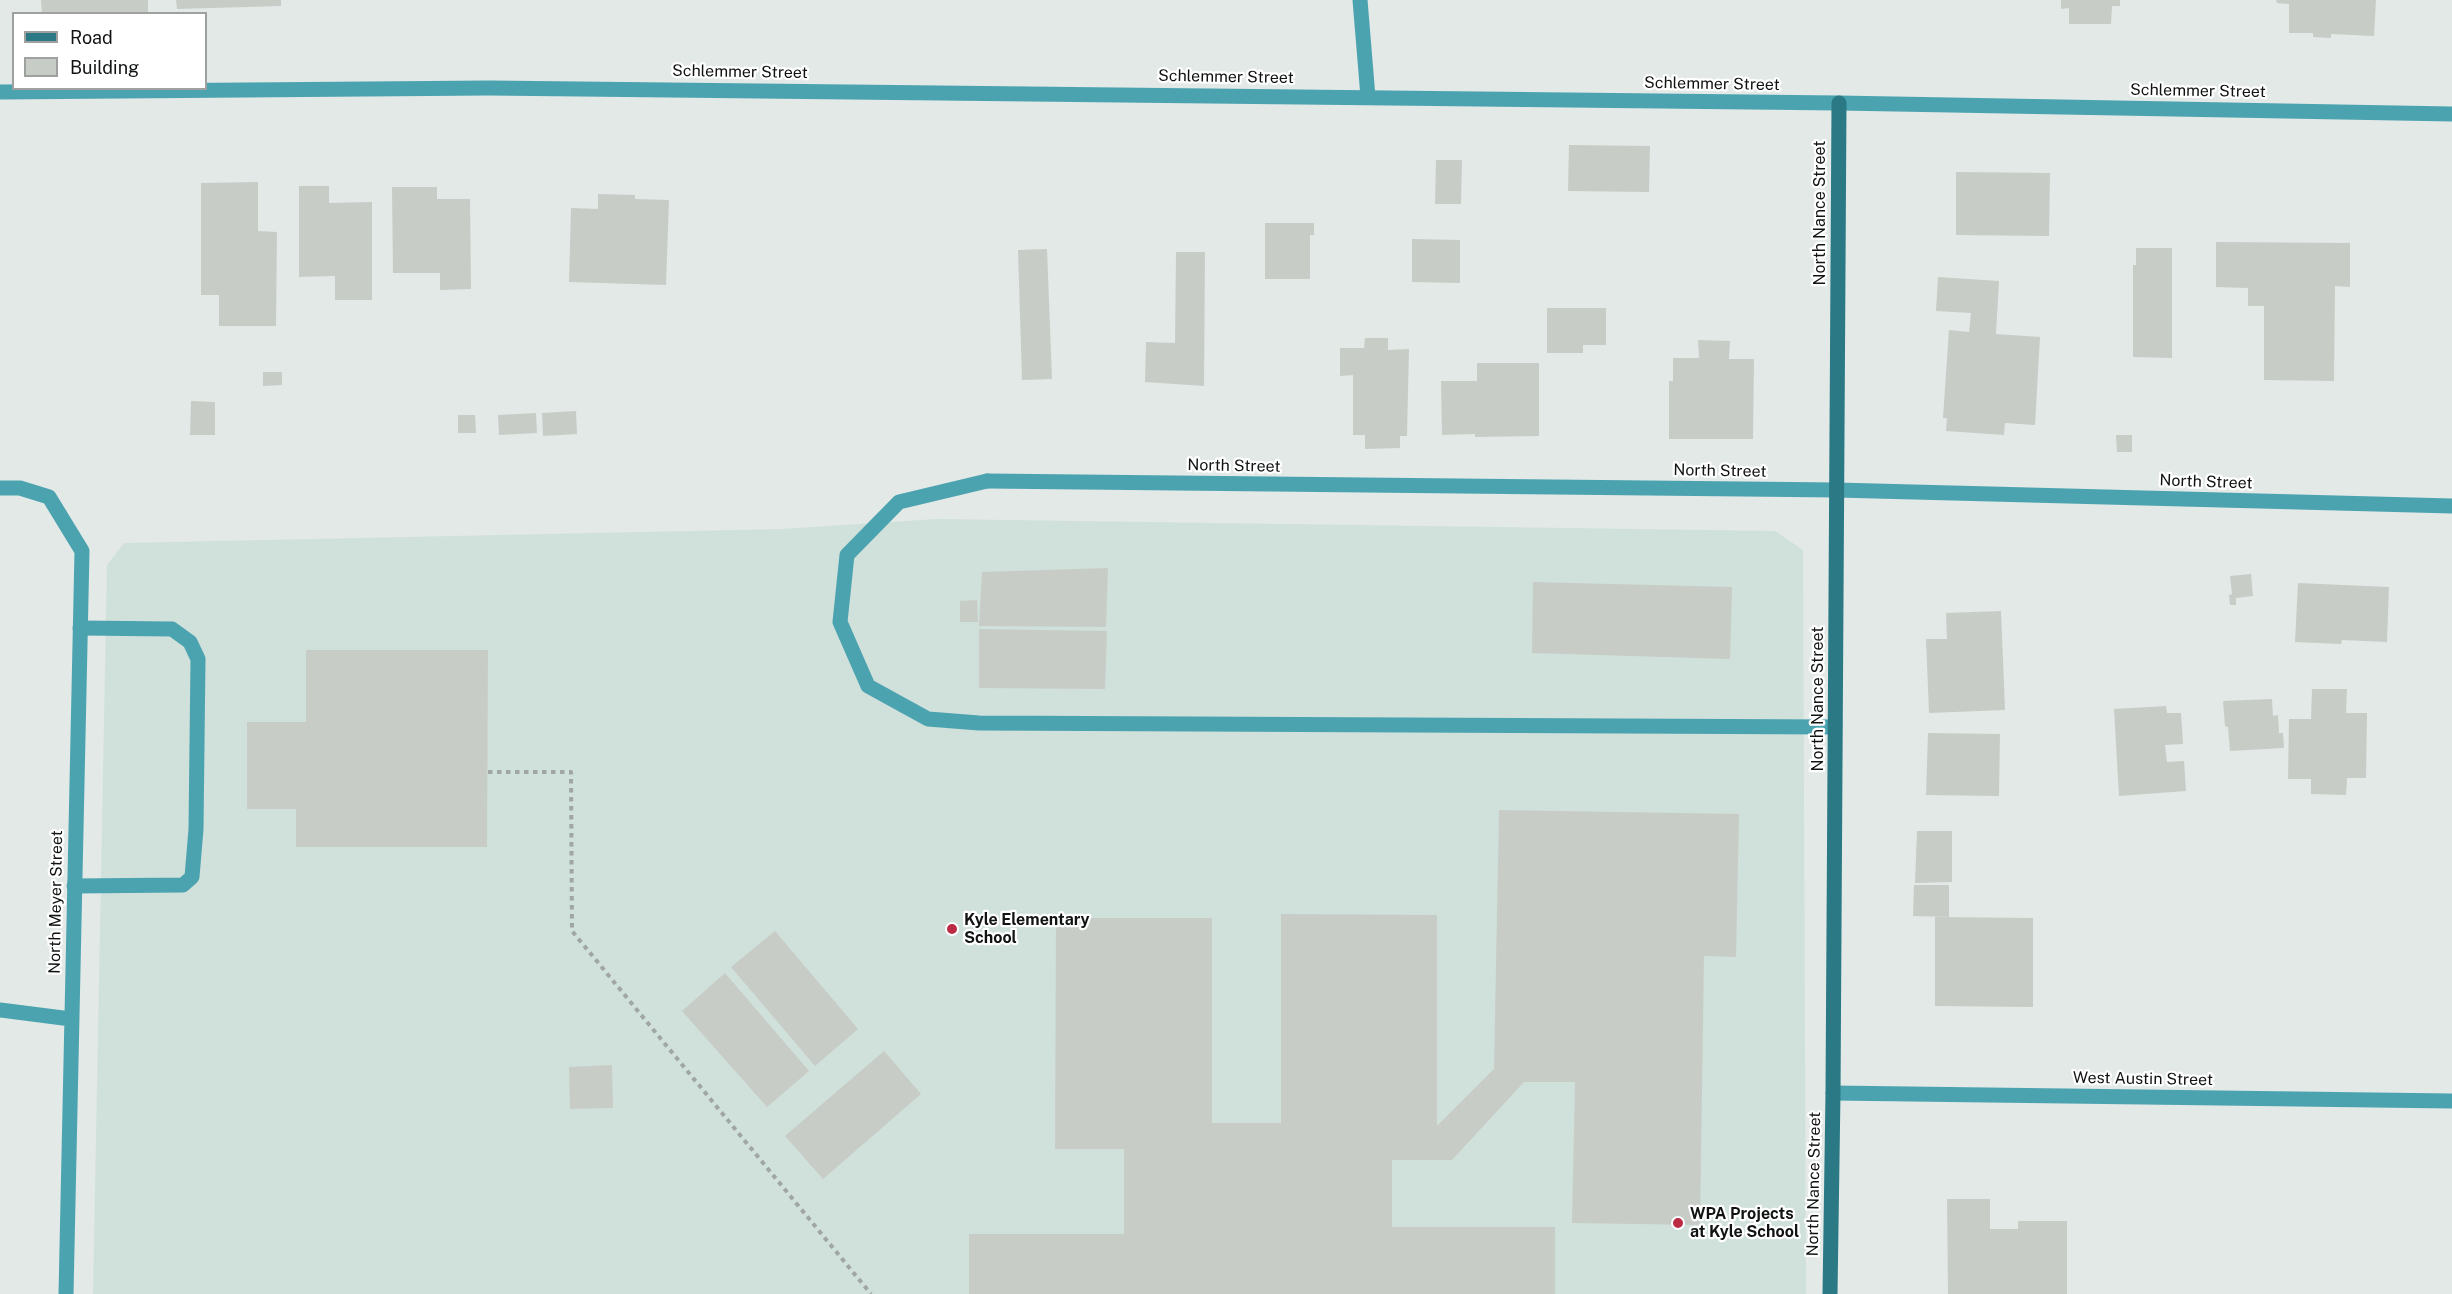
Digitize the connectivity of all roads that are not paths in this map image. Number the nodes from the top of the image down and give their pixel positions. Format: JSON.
{"nodes":[{"id":1,"x":1360,"y":0,"type":"edge"},
{"id":2,"x":0,"y":92,"type":"edge"},
{"id":3,"x":1368,"y":97,"type":"junction"},
{"id":4,"x":1839,"y":103,"type":"junction"},
{"id":5,"x":2452,"y":114,"type":"edge"},
{"id":6,"x":0,"y":488,"type":"edge"},
{"id":7,"x":1837,"y":490,"type":"junction"},
{"id":8,"x":2452,"y":506,"type":"edge"},
{"id":9,"x":80,"y":628,"type":"junction"},
{"id":10,"x":1835,"y":727,"type":"junction"},
{"id":11,"x":74,"y":886,"type":"junction"},
{"id":12,"x":0,"y":1010,"type":"edge"},
{"id":13,"x":71,"y":1019,"type":"junction"},
{"id":14,"x":1833,"y":1093,"type":"junction"},
{"id":15,"x":2452,"y":1101,"type":"edge"},
{"id":16,"x":66,"y":1294,"type":"edge"},
{"id":17,"x":1830,"y":1294,"type":"edge"}],
"edges":[{"from":1,"to":3,"type":"street"},
{"from":2,"to":3,"type":"street","name":"Schlemmer Street"},
{"from":3,"to":4,"type":"street","name":"Schlemmer Street"},
{"from":4,"to":5,"type":"street","name":"Schlemmer Street"},
{"from":4,"to":7,"type":"street","name":"North Nance Street"},
{"from":6,"to":9,"type":"street","name":"North Meyer Street"},
{"from":7,"to":8,"type":"street","name":"North Street"},
{"from":7,"to":10,"type":"street","name":"North Nance Street"},
{"from":7,"to":10,"type":"street","name":"North Street"},
{"from":9,"to":11,"type":"street","name":"North Meyer Street"},
{"from":9,"to":11,"type":"street"},
{"from":10,"to":14,"type":"street","name":"North Nance Street"},
{"from":11,"to":13,"type":"street","name":"North Meyer Street"},
{"from":12,"to":13,"type":"street"},
{"from":13,"to":16,"type":"street","name":"North Meyer Street"},
{"from":14,"to":15,"type":"street","name":"West Austin Street"},
{"from":14,"to":17,"type":"street","name":"North Nance Street"}]}
